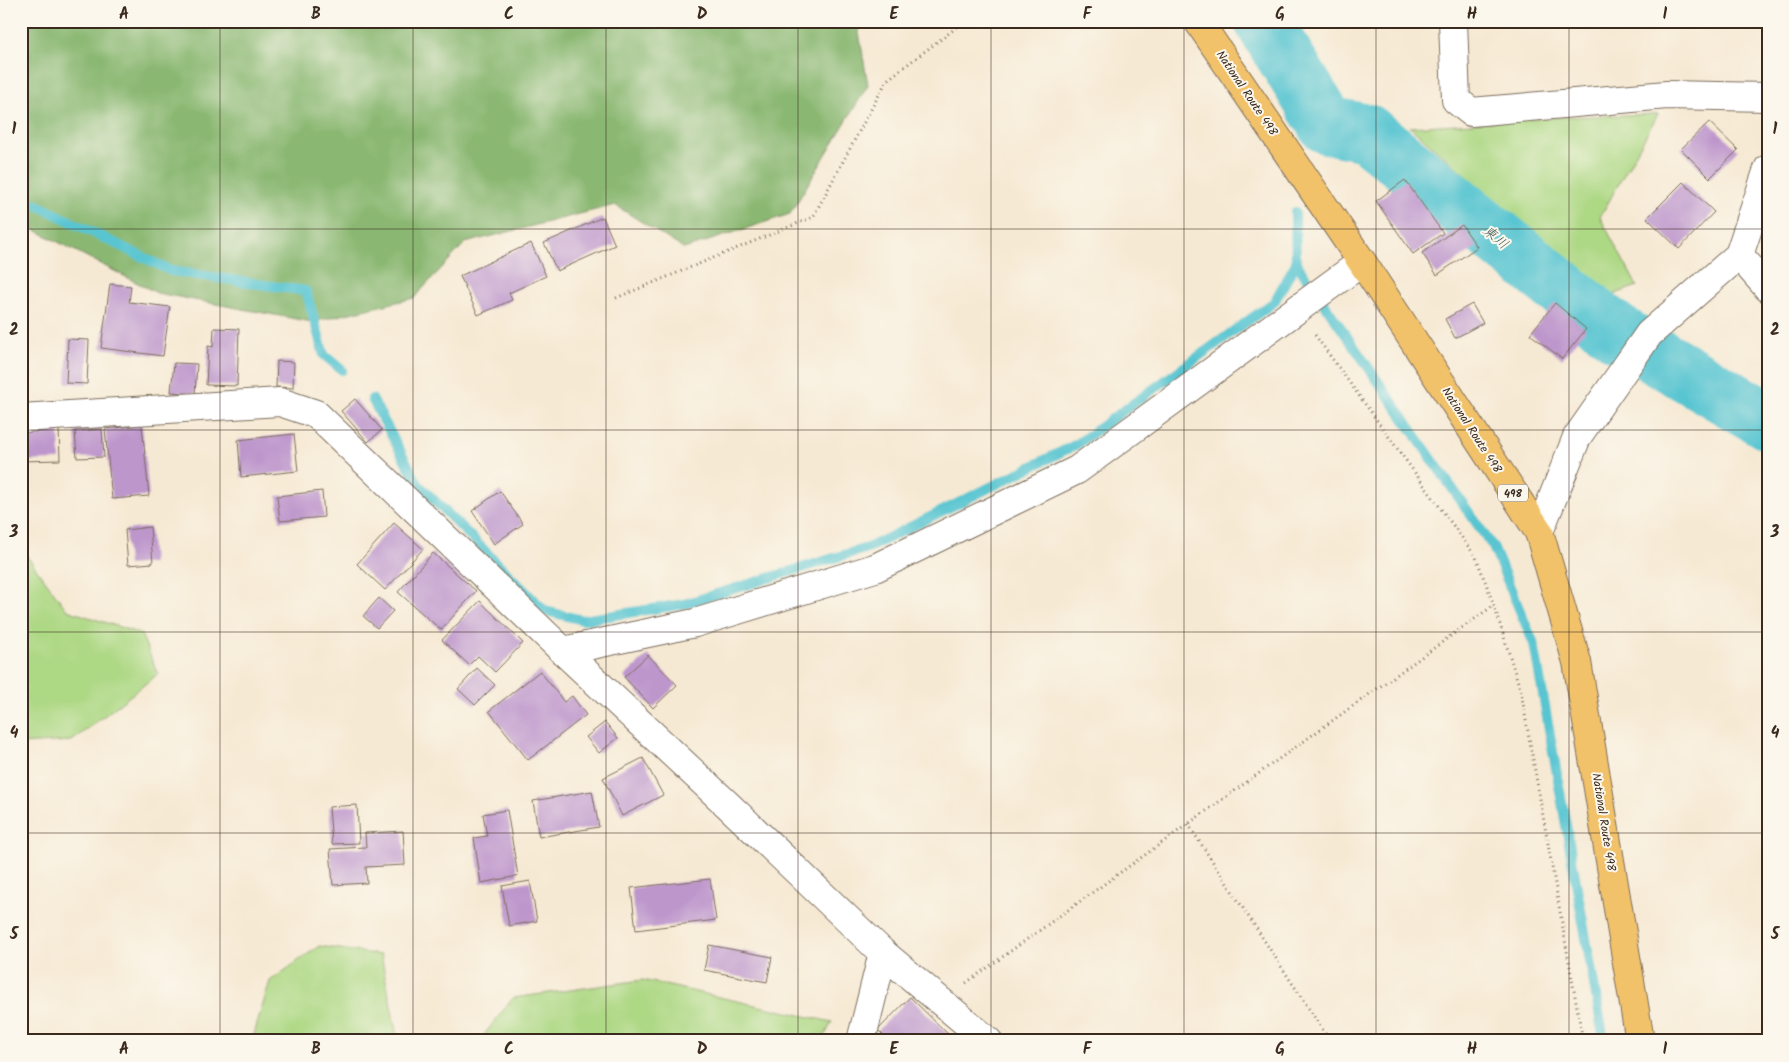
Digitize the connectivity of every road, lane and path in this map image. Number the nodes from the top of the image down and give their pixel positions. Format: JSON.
{"nodes":[{"id":1,"x":965,"y":21,"type":"edge"},
{"id":2,"x":1198,"y":21,"type":"edge"},
{"id":3,"x":1453,"y":21,"type":"edge"},
{"id":4,"x":1768,"y":97,"type":"edge"},
{"id":5,"x":1768,"y":169,"type":"edge"},
{"id":6,"x":1739,"y":255,"type":"junction"},
{"id":7,"x":1362,"y":262,"type":"junction"},
{"id":8,"x":1768,"y":288,"type":"edge"},
{"id":9,"x":616,"y":298,"type":"dead end"},
{"id":10,"x":1297,"y":310,"type":"junction"},
{"id":11,"x":21,"y":418,"type":"edge"},
{"id":12,"x":1539,"y":532,"type":"junction"},
{"id":13,"x":1494,"y":605,"type":"junction"},
{"id":14,"x":563,"y":651,"type":"junction"},
{"id":15,"x":1188,"y":824,"type":"junction"},
{"id":16,"x":883,"y":953,"type":"junction"},
{"id":17,"x":942,"y":1001,"type":"junction"},
{"id":18,"x":861,"y":1041,"type":"edge"},
{"id":19,"x":988,"y":1041,"type":"edge"},
{"id":20,"x":1330,"y":1041,"type":"edge"},
{"id":21,"x":1583,"y":1041,"type":"edge"},
{"id":22,"x":1640,"y":1041,"type":"edge"}],
"edges":[{"from":1,"to":9,"type":"path"},
{"from":2,"to":7,"type":"highway","name":"National Route 498","number":"498"},
{"from":3,"to":4,"type":"street"},
{"from":5,"to":6,"type":"street"},
{"from":6,"to":8,"type":"street"},
{"from":6,"to":12,"type":"street"},
{"from":7,"to":10,"type":"street"},
{"from":7,"to":12,"type":"highway","name":"National Route 498","number":"498"},
{"from":10,"to":13,"type":"path"},
{"from":10,"to":14,"type":"street"},
{"from":11,"to":14,"type":"street"},
{"from":12,"to":22,"type":"highway","name":"National Route 498","number":"498"},
{"from":13,"to":15,"type":"path"},
{"from":13,"to":21,"type":"path"},
{"from":14,"to":16,"type":"street"},
{"from":15,"to":17,"type":"path"},
{"from":15,"to":20,"type":"path"},
{"from":16,"to":17,"type":"street"},
{"from":16,"to":18,"type":"street"},
{"from":17,"to":19,"type":"street"}]}
